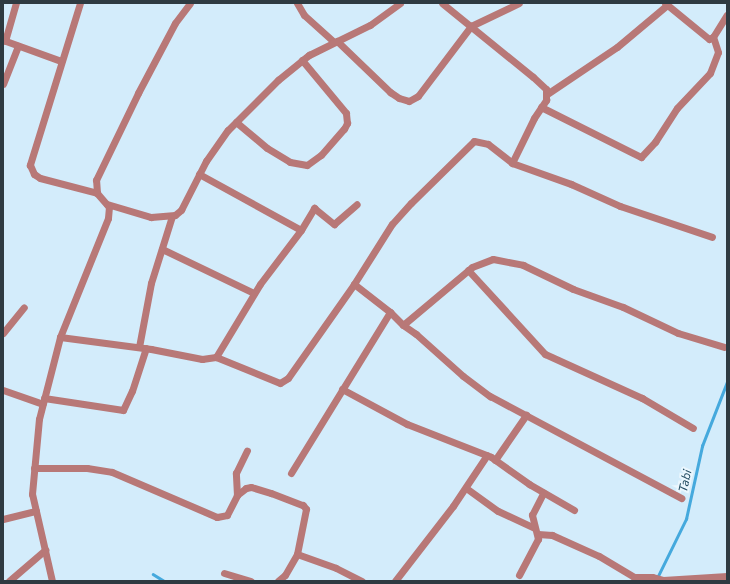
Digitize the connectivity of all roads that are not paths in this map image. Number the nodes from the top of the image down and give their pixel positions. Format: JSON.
{"nodes":[{"id":1,"x":16,"y":3,"type":"edge"},
{"id":2,"x":80,"y":3,"type":"edge"},
{"id":3,"x":190,"y":3,"type":"edge"},
{"id":4,"x":297,"y":3,"type":"edge"},
{"id":5,"x":400,"y":3,"type":"edge"},
{"id":6,"x":442,"y":3,"type":"edge"},
{"id":7,"x":519,"y":3,"type":"edge"},
{"id":8,"x":666,"y":4,"type":"edge"},
{"id":9,"x":727,"y":15,"type":"edge"},
{"id":10,"x":471,"y":26,"type":"junction"},
{"id":11,"x":713,"y":37,"type":"junction"},
{"id":12,"x":4,"y":41,"type":"edge"},
{"id":13,"x":336,"y":42,"type":"junction"},
{"id":14,"x":18,"y":46,"type":"junction"},
{"id":15,"x":302,"y":60,"type":"junction"},
{"id":16,"x":61,"y":61,"type":"junction"},
{"id":17,"x":3,"y":84,"type":"edge"},
{"id":18,"x":547,"y":94,"type":"junction"},
{"id":19,"x":541,"y":107,"type":"junction"},
{"id":20,"x":236,"y":122,"type":"junction"},
{"id":21,"x":512,"y":163,"type":"junction"},
{"id":22,"x":199,"y":174,"type":"junction"},
{"id":23,"x":97,"y":193,"type":"junction"},
{"id":24,"x":107,"y":204,"type":"junction"},
{"id":25,"x":357,"y":204,"type":"dead end"},
{"id":26,"x":172,"y":216,"type":"junction"},
{"id":27,"x":301,"y":230,"type":"junction"},
{"id":28,"x":712,"y":237,"type":"dead end"},
{"id":29,"x":162,"y":249,"type":"junction"},
{"id":30,"x":468,"y":270,"type":"junction"},
{"id":31,"x":354,"y":284,"type":"junction"},
{"id":32,"x":254,"y":294,"type":"junction"},
{"id":33,"x":24,"y":307,"type":"dead end"},
{"id":34,"x":390,"y":312,"type":"junction"},
{"id":35,"x":403,"y":326,"type":"junction"},
{"id":36,"x":3,"y":332,"type":"edge"},
{"id":37,"x":60,"y":337,"type":"junction"},
{"id":38,"x":724,"y":347,"type":"dead end"},
{"id":39,"x":142,"y":348,"type":"junction"},
{"id":40,"x":216,"y":357,"type":"junction"},
{"id":41,"x":342,"y":389,"type":"junction"},
{"id":42,"x":3,"y":390,"type":"edge"},
{"id":43,"x":43,"y":401,"type":"junction"},
{"id":44,"x":526,"y":415,"type":"junction"},
{"id":45,"x":693,"y":428,"type":"dead end"},
{"id":46,"x":247,"y":450,"type":"dead end"},
{"id":47,"x":487,"y":455,"type":"junction"},
{"id":48,"x":495,"y":460,"type":"junction"},
{"id":49,"x":34,"y":468,"type":"junction"},
{"id":50,"x":291,"y":473,"type":"dead end"},
{"id":51,"x":466,"y":488,"type":"junction"},
{"id":52,"x":543,"y":493,"type":"junction"},
{"id":53,"x":238,"y":495,"type":"junction"},
{"id":54,"x":681,"y":498,"type":"dead end"},
{"id":55,"x":574,"y":510,"type":"dead end"},
{"id":56,"x":36,"y":511,"type":"junction"},
{"id":57,"x":3,"y":519,"type":"edge"},
{"id":58,"x":536,"y":531,"type":"junction"},
{"id":59,"x":45,"y":550,"type":"junction"},
{"id":60,"x":297,"y":554,"type":"junction"},
{"id":61,"x":224,"y":573,"type":"dead end"},
{"id":62,"x":519,"y":575,"type":"dead end"},
{"id":63,"x":727,"y":576,"type":"edge"},
{"id":64,"x":9,"y":581,"type":"edge"},
{"id":65,"x":52,"y":581,"type":"edge"},
{"id":66,"x":251,"y":581,"type":"edge"},
{"id":67,"x":278,"y":581,"type":"edge"},
{"id":68,"x":362,"y":581,"type":"edge"},
{"id":69,"x":395,"y":581,"type":"edge"}],
"edges":[{"from":1,"to":12,"type":"street"},
{"from":2,"to":16,"type":"street"},
{"from":3,"to":23,"type":"street"},
{"from":4,"to":13,"type":"street"},
{"from":5,"to":13,"type":"street"},
{"from":6,"to":10,"type":"street"},
{"from":7,"to":10,"type":"street"},
{"from":8,"to":11,"type":"street"},
{"from":8,"to":18,"type":"street"},
{"from":9,"to":11,"type":"street"},
{"from":10,"to":13,"type":"street"},
{"from":10,"to":18,"type":"street"},
{"from":11,"to":19,"type":"street"},
{"from":12,"to":14,"type":"street"},
{"from":13,"to":15,"type":"street"},
{"from":14,"to":16,"type":"street"},
{"from":14,"to":17,"type":"street"},
{"from":15,"to":20,"type":"street"},
{"from":15,"to":20,"type":"street"},
{"from":16,"to":23,"type":"street"},
{"from":18,"to":19,"type":"street"},
{"from":19,"to":21,"type":"street"},
{"from":20,"to":22,"type":"street"},
{"from":21,"to":28,"type":"street"},
{"from":21,"to":31,"type":"street"},
{"from":22,"to":26,"type":"street"},
{"from":22,"to":27,"type":"street"},
{"from":23,"to":24,"type":"street"},
{"from":24,"to":26,"type":"street"},
{"from":24,"to":37,"type":"street"},
{"from":25,"to":27,"type":"street"},
{"from":26,"to":29,"type":"street"},
{"from":27,"to":32,"type":"street"},
{"from":29,"to":32,"type":"street"},
{"from":29,"to":39,"type":"street"},
{"from":30,"to":35,"type":"street"},
{"from":30,"to":38,"type":"street"},
{"from":30,"to":45,"type":"street"},
{"from":31,"to":34,"type":"street"},
{"from":31,"to":40,"type":"street"},
{"from":32,"to":40,"type":"street"},
{"from":33,"to":36,"type":"street"},
{"from":34,"to":35,"type":"street"},
{"from":34,"to":41,"type":"street"},
{"from":35,"to":44,"type":"street"},
{"from":37,"to":39,"type":"street"},
{"from":37,"to":43,"type":"street"},
{"from":39,"to":40,"type":"street"},
{"from":39,"to":43,"type":"street"},
{"from":41,"to":47,"type":"street"},
{"from":41,"to":50,"type":"street"},
{"from":42,"to":43,"type":"street"},
{"from":43,"to":49,"type":"street"},
{"from":44,"to":48,"type":"street"},
{"from":44,"to":54,"type":"street"},
{"from":46,"to":53,"type":"street"},
{"from":47,"to":48,"type":"street"},
{"from":47,"to":51,"type":"street"},
{"from":48,"to":52,"type":"street"},
{"from":49,"to":53,"type":"street"},
{"from":49,"to":56,"type":"street"},
{"from":51,"to":58,"type":"street"},
{"from":51,"to":69,"type":"street"},
{"from":52,"to":55,"type":"street"},
{"from":52,"to":58,"type":"street"},
{"from":53,"to":60,"type":"street"},
{"from":56,"to":57,"type":"street"},
{"from":56,"to":59,"type":"street"},
{"from":58,"to":62,"type":"street"},
{"from":58,"to":63,"type":"street"},
{"from":59,"to":64,"type":"street"},
{"from":59,"to":65,"type":"street"},
{"from":60,"to":67,"type":"street"},
{"from":60,"to":68,"type":"street"},
{"from":61,"to":66,"type":"street"}]}
